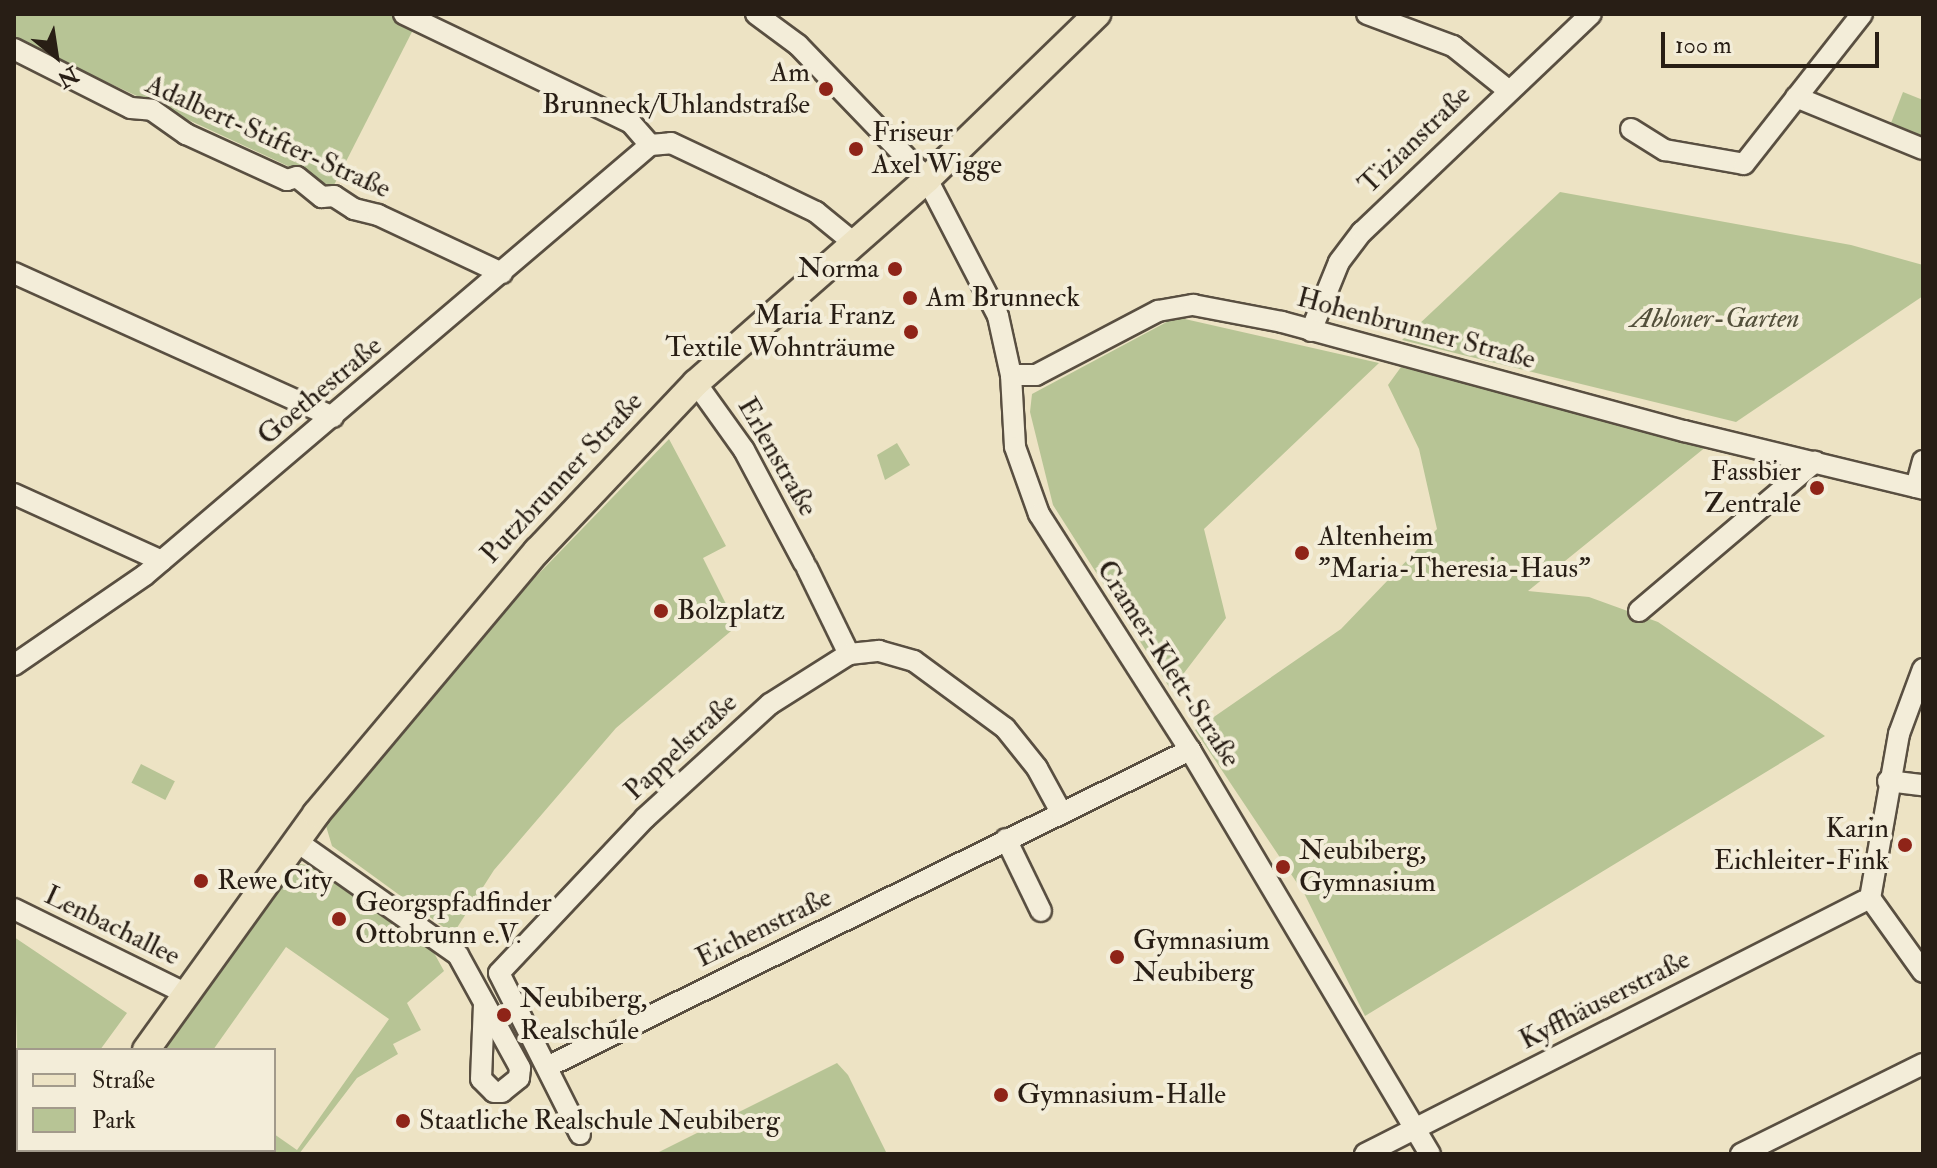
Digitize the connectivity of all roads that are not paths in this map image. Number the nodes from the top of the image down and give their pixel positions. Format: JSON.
{"nodes":[{"id":1,"x":404,"y":14,"type":"edge"},
{"id":2,"x":756,"y":14,"type":"edge"},
{"id":3,"x":1097,"y":14,"type":"edge"},
{"id":4,"x":1367,"y":14,"type":"edge"},
{"id":5,"x":1591,"y":14,"type":"edge"},
{"id":6,"x":1862,"y":14,"type":"edge"},
{"id":7,"x":14,"y":49,"type":"edge"},
{"id":8,"x":1508,"y":90,"type":"junction"},
{"id":9,"x":1796,"y":97,"type":"junction"},
{"id":10,"x":1631,"y":129,"type":"dead end"},
{"id":11,"x":650,"y":145,"type":"junction"},
{"id":12,"x":1923,"y":149,"type":"edge"},
{"id":13,"x":927,"y":179,"type":"junction"},
{"id":14,"x":854,"y":243,"type":"junction"},
{"id":15,"x":14,"y":273,"type":"edge"},
{"id":16,"x":502,"y":273,"type":"junction"},
{"id":17,"x":1311,"y":331,"type":"junction"},
{"id":18,"x":1011,"y":375,"type":"junction"},
{"id":19,"x":696,"y":383,"type":"junction"},
{"id":20,"x":333,"y":417,"type":"junction"},
{"id":21,"x":1923,"y":461,"type":"edge"},
{"id":22,"x":1815,"y":462,"type":"junction"},
{"id":23,"x":1920,"y":488,"type":"edge"},
{"id":24,"x":14,"y":494,"type":"edge"},
{"id":25,"x":162,"y":561,"type":"junction"},
{"id":26,"x":1639,"y":611,"type":"dead end"},
{"id":27,"x":849,"y":654,"type":"junction"},
{"id":28,"x":14,"y":665,"type":"edge"},
{"id":29,"x":1923,"y":669,"type":"edge"},
{"id":30,"x":1190,"y":750,"type":"junction"},
{"id":31,"x":1888,"y":781,"type":"junction"},
{"id":32,"x":1923,"y":785,"type":"edge"},
{"id":33,"x":1061,"y":812,"type":"junction"},
{"id":34,"x":1006,"y":839,"type":"junction"},
{"id":35,"x":296,"y":841,"type":"junction"},
{"id":36,"x":1870,"y":898,"type":"junction"},
{"id":37,"x":14,"y":909,"type":"edge"},
{"id":38,"x":1041,"y":911,"type":"dead end"},
{"id":39,"x":1923,"y":972,"type":"edge"},
{"id":40,"x":185,"y":993,"type":"junction"},
{"id":41,"x":484,"y":1003,"type":"dead end"},
{"id":42,"x":147,"y":1048,"type":"edge"},
{"id":43,"x":1923,"y":1064,"type":"edge"},
{"id":44,"x":547,"y":1067,"type":"junction"},
{"id":45,"x":1415,"y":1129,"type":"junction"},
{"id":46,"x":580,"y":1134,"type":"dead end"},
{"id":47,"x":1365,"y":1154,"type":"edge"},
{"id":48,"x":1430,"y":1154,"type":"edge"},
{"id":49,"x":1741,"y":1154,"type":"edge"}],
"edges":[{"from":1,"to":11,"type":"street"},
{"from":2,"to":13,"type":"street","name":"Cramer-Klett-Straße"},
{"from":3,"to":13,"type":"main road","name":"Putzbrunner Straße"},
{"from":4,"to":8,"type":"street"},
{"from":5,"to":8,"type":"street","name":"Tizianstraße"},
{"from":6,"to":9,"type":"street"},
{"from":7,"to":16,"type":"street","name":"Adalbert-Stifter-Straße"},
{"from":8,"to":17,"type":"street","name":"Tizianstraße"},
{"from":9,"to":10,"type":"street"},
{"from":9,"to":12,"type":"street"},
{"from":11,"to":14,"type":"street"},
{"from":11,"to":16,"type":"street","name":"Goethestraße"},
{"from":13,"to":14,"type":"main road","name":"Putzbrunner Straße"},
{"from":13,"to":18,"type":"street","name":"Cramer-Klett-Straße"},
{"from":14,"to":19,"type":"main road","name":"Putzbrunner Straße"},
{"from":15,"to":20,"type":"street"},
{"from":16,"to":20,"type":"street","name":"Goethestraße"},
{"from":17,"to":18,"type":"street","name":"Hohenbrunner Straße"},
{"from":17,"to":22,"type":"street","name":"Hohenbrunner Straße"},
{"from":18,"to":30,"type":"street","name":"Cramer-Klett-Straße"},
{"from":19,"to":27,"type":"street","name":"Erlenstraße"},
{"from":19,"to":35,"type":"main road","name":"Putzbrunner Straße"},
{"from":20,"to":25,"type":"street","name":"Goethestraße"},
{"from":21,"to":23,"type":"street"},
{"from":22,"to":23,"type":"street","name":"Hohenbrunner Straße"},
{"from":22,"to":26,"type":"street"},
{"from":24,"to":25,"type":"street"},
{"from":25,"to":28,"type":"street","name":"Goethestraße"},
{"from":27,"to":33,"type":"street"},
{"from":27,"to":44,"type":"street","name":"Pappelstraße"},
{"from":29,"to":31,"type":"street"},
{"from":30,"to":33,"type":"street","name":"Eichenstraße"},
{"from":30,"to":45,"type":"street","name":"Cramer-Klett-Straße"},
{"from":31,"to":32,"type":"street"},
{"from":31,"to":36,"type":"street"},
{"from":33,"to":34,"type":"street","name":"Eichenstraße"},
{"from":34,"to":38,"type":"street"},
{"from":34,"to":44,"type":"street","name":"Eichenstraße"},
{"from":35,"to":40,"type":"main road","name":"Putzbrunner Straße"},
{"from":35,"to":41,"type":"street"},
{"from":36,"to":39,"type":"street"},
{"from":36,"to":45,"type":"street","name":"Kyffhäuserstraße"},
{"from":37,"to":40,"type":"street","name":"Lenbachallee"},
{"from":40,"to":42,"type":"main road","name":"Putzbrunner Straße"},
{"from":43,"to":49,"type":"street"},
{"from":44,"to":46,"type":"street","name":"Pappelstraße"},
{"from":45,"to":47,"type":"street","name":"Kyffhäuserstraße"},
{"from":45,"to":48,"type":"street","name":"Cramer-Klett-Straße"}]}
